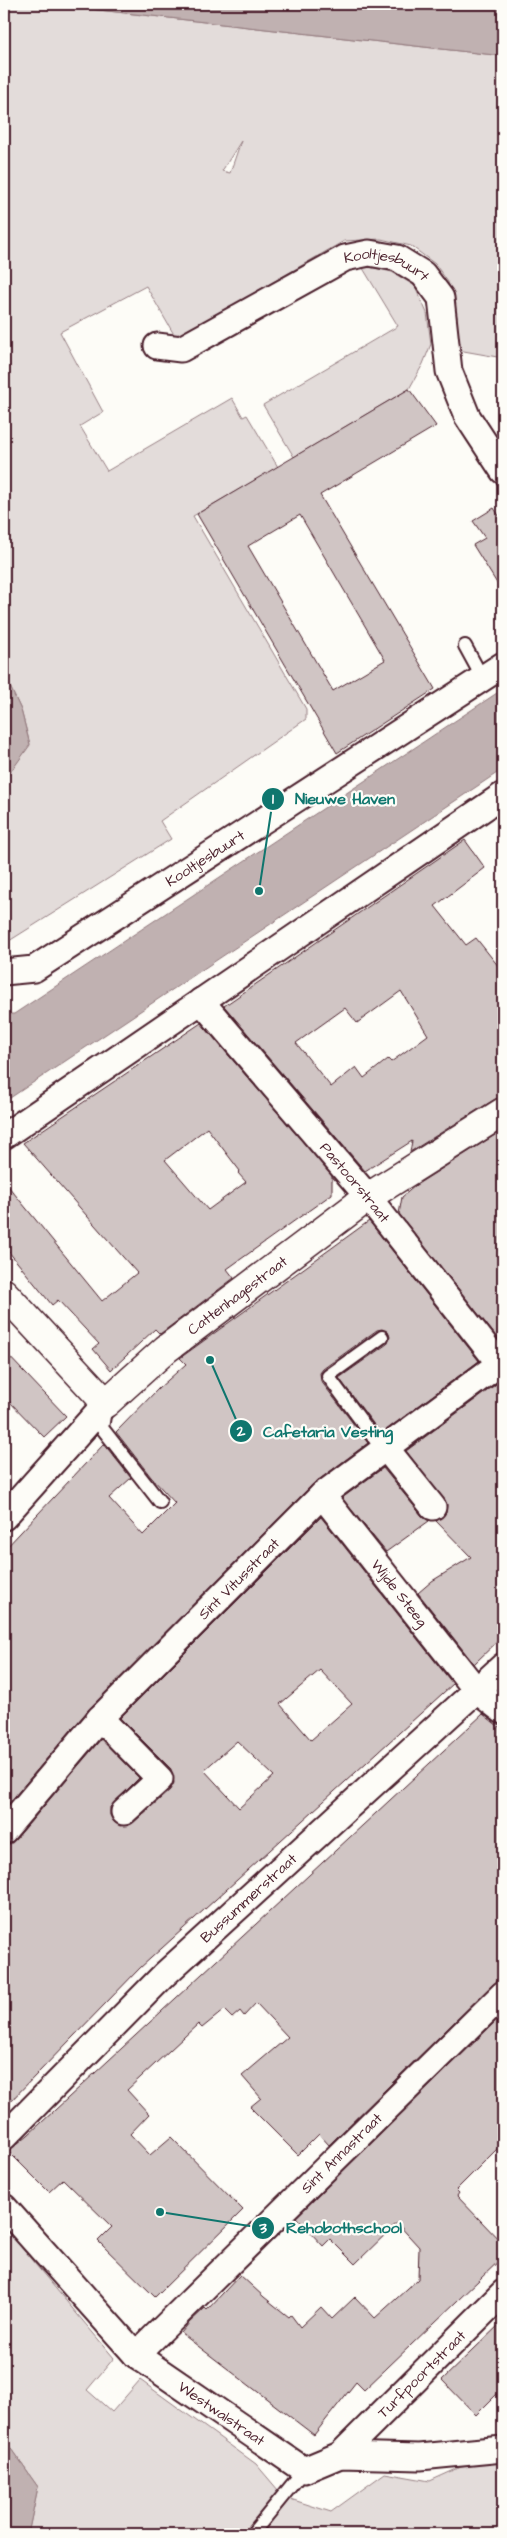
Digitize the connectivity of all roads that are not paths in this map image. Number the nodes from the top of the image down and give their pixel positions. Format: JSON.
{"nodes":[{"id":1,"x":157,"y":346,"type":"dead end"},
{"id":2,"x":503,"y":471,"type":"edge"},
{"id":3,"x":465,"y":646,"type":"dead end"},
{"id":4,"x":493,"y":672,"type":"edge"},
{"id":5,"x":503,"y":795,"type":"edge"},
{"id":6,"x":4,"y":972,"type":"edge"},
{"id":7,"x":201,"y":1001,"type":"junction"},
{"id":8,"x":503,"y":1112,"type":"edge"},
{"id":9,"x":4,"y":1136,"type":"edge"},
{"id":10,"x":368,"y":1197,"type":"junction"},
{"id":11,"x":4,"y":1293,"type":"edge"},
{"id":12,"x":382,"y":1337,"type":"dead end"},
{"id":13,"x":502,"y":1364,"type":"edge"},
{"id":14,"x":106,"y":1403,"type":"junction"},
{"id":15,"x":384,"y":1448,"type":"junction"},
{"id":16,"x":322,"y":1496,"type":"junction"},
{"id":17,"x":160,"y":1502,"type":"dead end"},
{"id":18,"x":433,"y":1507,"type":"dead end"},
{"id":19,"x":4,"y":1517,"type":"edge"},
{"id":20,"x":503,"y":1666,"type":"edge"},
{"id":21,"x":477,"y":1691,"type":"junction"},
{"id":22,"x":503,"y":1712,"type":"edge"},
{"id":23,"x":100,"y":1718,"type":"junction"},
{"id":24,"x":124,"y":1812,"type":"dead end"},
{"id":25,"x":4,"y":1830,"type":"edge"},
{"id":26,"x":503,"y":1994,"type":"edge"},
{"id":27,"x":4,"y":2137,"type":"edge"},
{"id":28,"x":4,"y":2207,"type":"edge"},
{"id":29,"x":503,"y":2292,"type":"edge"},
{"id":30,"x":136,"y":2355,"type":"junction"},
{"id":31,"x":503,"y":2449,"type":"edge"},
{"id":32,"x":340,"y":2455,"type":"junction"},
{"id":33,"x":304,"y":2470,"type":"junction"},
{"id":34,"x":252,"y":2534,"type":"edge"}],
"edges":[{"from":1,"to":2,"type":"street","name":"Kooltjesbuurt"},
{"from":3,"to":4,"type":"lane"},
{"from":4,"to":6,"type":"street","name":"Kooltjesbuurt"},
{"from":5,"to":7,"type":"street"},
{"from":7,"to":9,"type":"street"},
{"from":7,"to":10,"type":"street","name":"Pastoorstraat"},
{"from":8,"to":10,"type":"street","name":"Cattenhagestraat"},
{"from":10,"to":13,"type":"street","name":"Pastoorstraat"},
{"from":10,"to":14,"type":"street","name":"Cattenhagestraat"},
{"from":11,"to":14,"type":"street"},
{"from":12,"to":15,"type":"lane"},
{"from":13,"to":15,"type":"street","name":"Sint Vitusstraat"},
{"from":14,"to":17,"type":"lane"},
{"from":14,"to":19,"type":"street","name":"Cattenhagestraat"},
{"from":15,"to":16,"type":"street","name":"Sint Vitusstraat"},
{"from":15,"to":18,"type":"street"},
{"from":16,"to":21,"type":"street","name":"Wijde Steeg"},
{"from":16,"to":23,"type":"street","name":"Sint Vitusstraat"},
{"from":20,"to":21,"type":"street","name":"Bussummerstraat"},
{"from":21,"to":22,"type":"street","name":"Wijde Steeg"},
{"from":21,"to":27,"type":"street","name":"Bussummerstraat"},
{"from":23,"to":24,"type":"street"},
{"from":23,"to":25,"type":"street","name":"Sint Vitusstraat"},
{"from":26,"to":30,"type":"street","name":"Sint Annastraat"},
{"from":28,"to":30,"type":"street","name":"Westwalstraat"},
{"from":29,"to":32,"type":"street","name":"Turfpoortstraat"},
{"from":30,"to":33,"type":"street","name":"Westwalstraat"},
{"from":31,"to":32,"type":"street"},
{"from":32,"to":33,"type":"street"},
{"from":33,"to":34,"type":"lane"}]}
